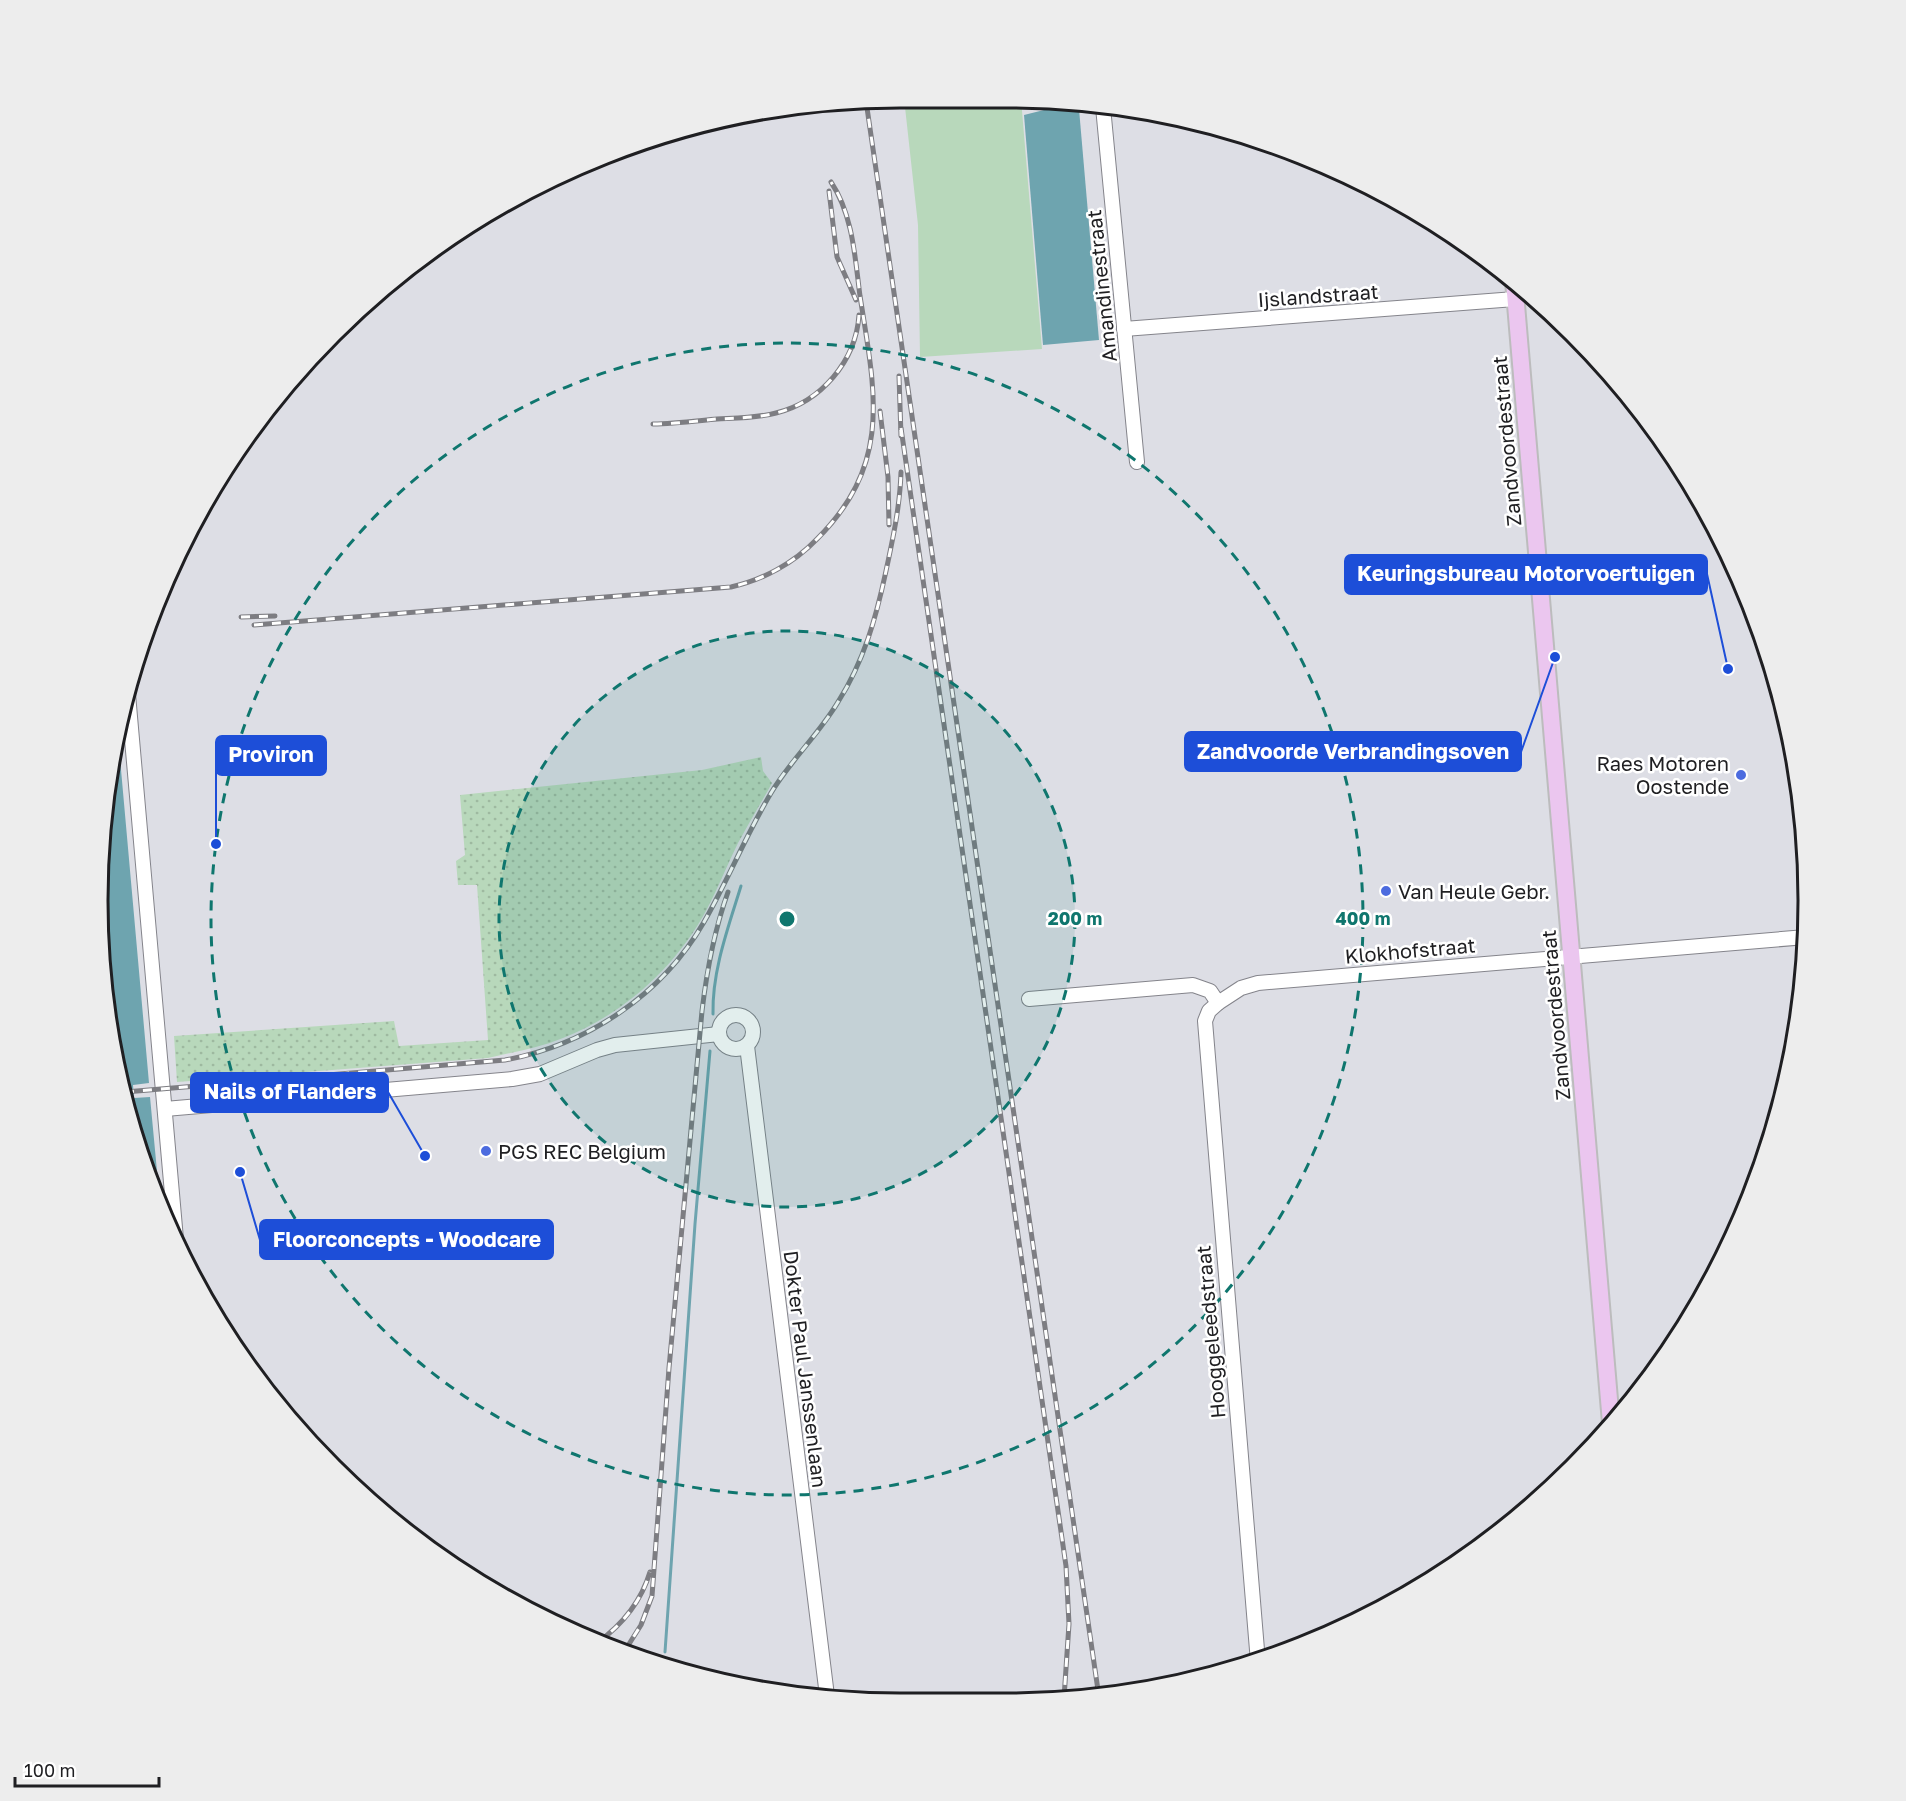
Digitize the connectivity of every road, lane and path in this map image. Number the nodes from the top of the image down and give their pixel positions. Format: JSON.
{"nodes":[{"id":1,"x":1104,"y":114,"type":"edge"},
{"id":2,"x":1515,"y":294,"type":"edge"},
{"id":3,"x":1515,"y":299,"type":"junction"},
{"id":4,"x":1124,"y":329,"type":"junction"},
{"id":5,"x":1137,"y":462,"type":"dead end"},
{"id":6,"x":130,"y":716,"type":"edge"},
{"id":7,"x":1797,"y":938,"type":"edge"},
{"id":8,"x":1571,"y":956,"type":"junction"},
{"id":9,"x":1029,"y":999,"type":"dead end"},
{"id":10,"x":1218,"y":1003,"type":"junction"},
{"id":11,"x":719,"y":1034,"type":"junction"},
{"id":12,"x":747,"y":1046,"type":"junction"},
{"id":13,"x":165,"y":1109,"type":"junction"},
{"id":14,"x":174,"y":1217,"type":"edge"},
{"id":15,"x":1610,"y":1412,"type":"edge"},
{"id":16,"x":1257,"y":1652,"type":"edge"},
{"id":17,"x":826,"y":1689,"type":"edge"}],
"edges":[{"from":1,"to":4,"type":"street","name":"Amandinestraat"},
{"from":2,"to":3,"type":"main road","name":"Zandvoordestraat"},
{"from":3,"to":4,"type":"street","name":"Ijslandstraat"},
{"from":3,"to":8,"type":"main road","name":"Zandvoordestraat"},
{"from":4,"to":5,"type":"street","name":"Amandinestraat"},
{"from":6,"to":13,"type":"street"},
{"from":7,"to":8,"type":"street","name":"Klokhofstraat"},
{"from":8,"to":10,"type":"street","name":"Klokhofstraat"},
{"from":8,"to":15,"type":"main road","name":"Zandvoordestraat"},
{"from":9,"to":10,"type":"street"},
{"from":10,"to":16,"type":"street","name":"Hooggeleedstraat"},
{"from":11,"to":12,"type":"street"},
{"from":11,"to":12,"type":"street","name":"Dokter Paul Janssenlaan"},
{"from":11,"to":13,"type":"street"},
{"from":12,"to":17,"type":"street","name":"Dokter Paul Janssenlaan"},
{"from":13,"to":14,"type":"street"}]}
